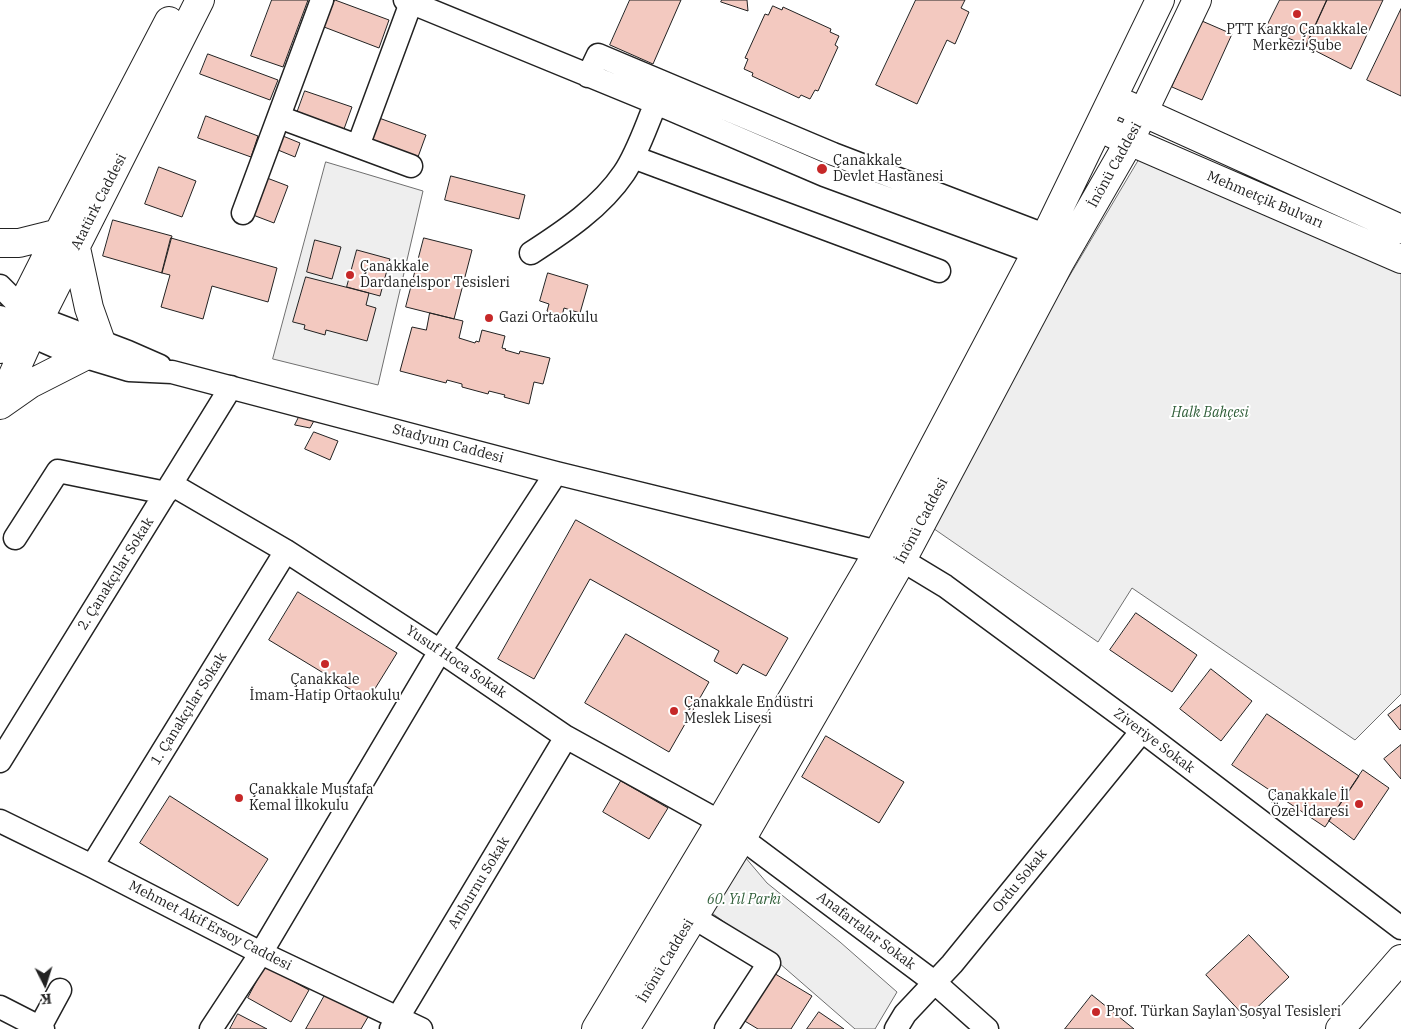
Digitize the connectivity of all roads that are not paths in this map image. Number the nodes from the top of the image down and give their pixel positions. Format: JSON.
{"nodes":[{"id":1,"x":180,"y":0,"type":"edge"},
{"id":2,"x":200,"y":0,"type":"edge"},
{"id":3,"x":322,"y":0,"type":"edge"},
{"id":4,"x":1160,"y":0,"type":"edge"},
{"id":5,"x":1197,"y":0,"type":"edge"},
{"id":6,"x":410,"y":1,"type":"edge"},
{"id":7,"x":588,"y":76,"type":"junction"},
{"id":8,"x":1113,"y":98,"type":"junction"},
{"id":9,"x":656,"y":103,"type":"junction"},
{"id":10,"x":1143,"y":113,"type":"junction"},
{"id":11,"x":279,"y":117,"type":"junction"},
{"id":12,"x":1099,"y":127,"type":"junction"},
{"id":13,"x":1129,"y":142,"type":"junction"},
{"id":14,"x":358,"y":146,"type":"junction"},
{"id":15,"x":633,"y":157,"type":"junction"},
{"id":16,"x":411,"y":166,"type":"dead end"},
{"id":17,"x":243,"y":214,"type":"dead end"},
{"id":18,"x":1401,"y":229,"type":"edge"},
{"id":19,"x":67,"y":240,"type":"junction"},
{"id":20,"x":0,"y":243,"type":"edge"},
{"id":21,"x":1053,"y":249,"type":"junction"},
{"id":22,"x":531,"y":252,"type":"dead end"},
{"id":23,"x":1401,"y":259,"type":"edge"},
{"id":24,"x":938,"y":270,"type":"dead end"},
{"id":25,"x":0,"y":286,"type":"edge"},
{"id":26,"x":17,"y":325,"type":"edge"},
{"id":27,"x":93,"y":349,"type":"junction"},
{"id":28,"x":231,"y":387,"type":"junction"},
{"id":29,"x":0,"y":404,"type":"edge"},
{"id":30,"x":556,"y":472,"type":"junction"},
{"id":31,"x":168,"y":488,"type":"junction"},
{"id":32,"x":15,"y":538,"type":"dead end"},
{"id":33,"x":286,"y":551,"type":"junction"},
{"id":34,"x":890,"y":556,"type":"junction"},
{"id":35,"x":440,"y":651,"type":"junction"},
{"id":36,"x":1142,"y":731,"type":"junction"},
{"id":37,"x":566,"y":737,"type":"junction"},
{"id":38,"x":0,"y":761,"type":"edge"},
{"id":39,"x":0,"y":821,"type":"edge"},
{"id":40,"x":731,"y":830,"type":"junction"},
{"id":41,"x":92,"y":866,"type":"junction"},
{"id":42,"x":692,"y":917,"type":"junction"},
{"id":43,"x":1401,"y":928,"type":"edge"},
{"id":44,"x":261,"y":954,"type":"junction"},
{"id":45,"x":1401,"y":959,"type":"edge"},
{"id":46,"x":934,"y":982,"type":"junction"},
{"id":47,"x":60,"y":990,"type":"dead end"},
{"id":48,"x":0,"y":1007,"type":"edge"},
{"id":49,"x":395,"y":1023,"type":"edge"},
{"id":50,"x":41,"y":1028,"type":"edge"},
{"id":51,"x":211,"y":1029,"type":"edge"},
{"id":52,"x":421,"y":1029,"type":"edge"},
{"id":53,"x":596,"y":1029,"type":"edge"},
{"id":54,"x":625,"y":1029,"type":"edge"},
{"id":55,"x":726,"y":1029,"type":"edge"},
{"id":56,"x":896,"y":1029,"type":"edge"},
{"id":57,"x":987,"y":1029,"type":"edge"},
{"id":58,"x":1340,"y":1029,"type":"edge"}],
"edges":[{"from":1,"to":19,"type":"main road","name":"Atatürk Caddesi"},
{"from":2,"to":19,"type":"main road","name":"Atatürk Caddesi"},
{"from":3,"to":11,"type":"street"},
{"from":4,"to":8,"type":"main road"},
{"from":5,"to":10,"type":"main road","name":"İnönü Caddesi"},
{"from":6,"to":7,"type":"street"},
{"from":6,"to":14,"type":"street"},
{"from":7,"to":9,"type":"street"},
{"from":7,"to":21,"type":"street"},
{"from":8,"to":10,"type":"main road","name":"Mehmetçik Bulvarı"},
{"from":8,"to":12,"type":"main road"},
{"from":9,"to":15,"type":"street"},
{"from":9,"to":21,"type":"street"},
{"from":10,"to":13,"type":"main road","name":"İnönü Caddesi"},
{"from":10,"to":18,"type":"main road","name":"Mehmetçik Bulvarı"},
{"from":11,"to":14,"type":"street"},
{"from":11,"to":17,"type":"street"},
{"from":12,"to":13,"type":"main road","name":"Mehmetçik Bulvarı"},
{"from":12,"to":21,"type":"main road"},
{"from":13,"to":21,"type":"main road","name":"İnönü Caddesi"},
{"from":13,"to":23,"type":"main road","name":"Mehmetçik Bulvarı"},
{"from":14,"to":16,"type":"street"},
{"from":15,"to":22,"type":"street"},
{"from":15,"to":24,"type":"street"},
{"from":19,"to":20,"type":"main road"},
{"from":19,"to":26,"type":"main road","name":"Atatürk Caddesi"},
{"from":19,"to":27,"type":"main road"},
{"from":21,"to":34,"type":"main road","name":"İnönü Caddesi"},
{"from":25,"to":26,"type":"street"},
{"from":26,"to":27,"type":"street","name":"Stadyum Caddesi"},
{"from":26,"to":29,"type":"main road","name":"Atatürk Caddesi"},
{"from":27,"to":28,"type":"street","name":"Stadyum Caddesi"},
{"from":27,"to":29,"type":"main road"},
{"from":28,"to":30,"type":"street","name":"Stadyum Caddesi"},
{"from":28,"to":31,"type":"street","name":"2. Çanakçılar Sokak"},
{"from":30,"to":34,"type":"street","name":"Stadyum Caddesi"},
{"from":30,"to":35,"type":"street"},
{"from":31,"to":32,"type":"street","name":"Yusuf Hoca Sokak"},
{"from":31,"to":33,"type":"street","name":"Yusuf Hoca Sokak"},
{"from":31,"to":38,"type":"street","name":"2. Çanakçılar Sokak"},
{"from":33,"to":35,"type":"street","name":"Yusuf Hoca Sokak"},
{"from":33,"to":41,"type":"street","name":"1. Çanakçılar Sokak"},
{"from":34,"to":36,"type":"street","name":"Ziveriye Sokak"},
{"from":34,"to":40,"type":"main road","name":"İnönü Caddesi"},
{"from":35,"to":37,"type":"street","name":"Yusuf Hoca Sokak"},
{"from":35,"to":44,"type":"street"},
{"from":36,"to":43,"type":"street","name":"Ziveriye Sokak"},
{"from":36,"to":46,"type":"street","name":"Ordu Sokak"},
{"from":37,"to":40,"type":"street","name":"Yusuf Hoca Sokak"},
{"from":37,"to":49,"type":"street","name":"Arıburnu Sokak"},
{"from":39,"to":41,"type":"street","name":"Mehmet Akif Ersoy Caddesi"},
{"from":40,"to":42,"type":"main road","name":"İnönü Caddesi"},
{"from":40,"to":46,"type":"street","name":"Anafartalar Sokak"},
{"from":40,"to":53,"type":"main road","name":"İnönü Caddesi"},
{"from":41,"to":44,"type":"street","name":"Mehmet Akif Ersoy Caddesi"},
{"from":42,"to":54,"type":"main road","name":"İnönü Caddesi"},
{"from":42,"to":55,"type":"street"},
{"from":44,"to":49,"type":"street","name":"Mehmet Akif Ersoy Caddesi"},
{"from":44,"to":51,"type":"street"},
{"from":45,"to":58,"type":"main road"},
{"from":46,"to":56,"type":"street","name":"Ordu Sokak"},
{"from":46,"to":57,"type":"street","name":"Anafartalar Sokak"},
{"from":47,"to":50,"type":"street"},
{"from":48,"to":50,"type":"street"},
{"from":49,"to":52,"type":"street","name":"Mehmet Akif Ersoy Caddesi"}]}
